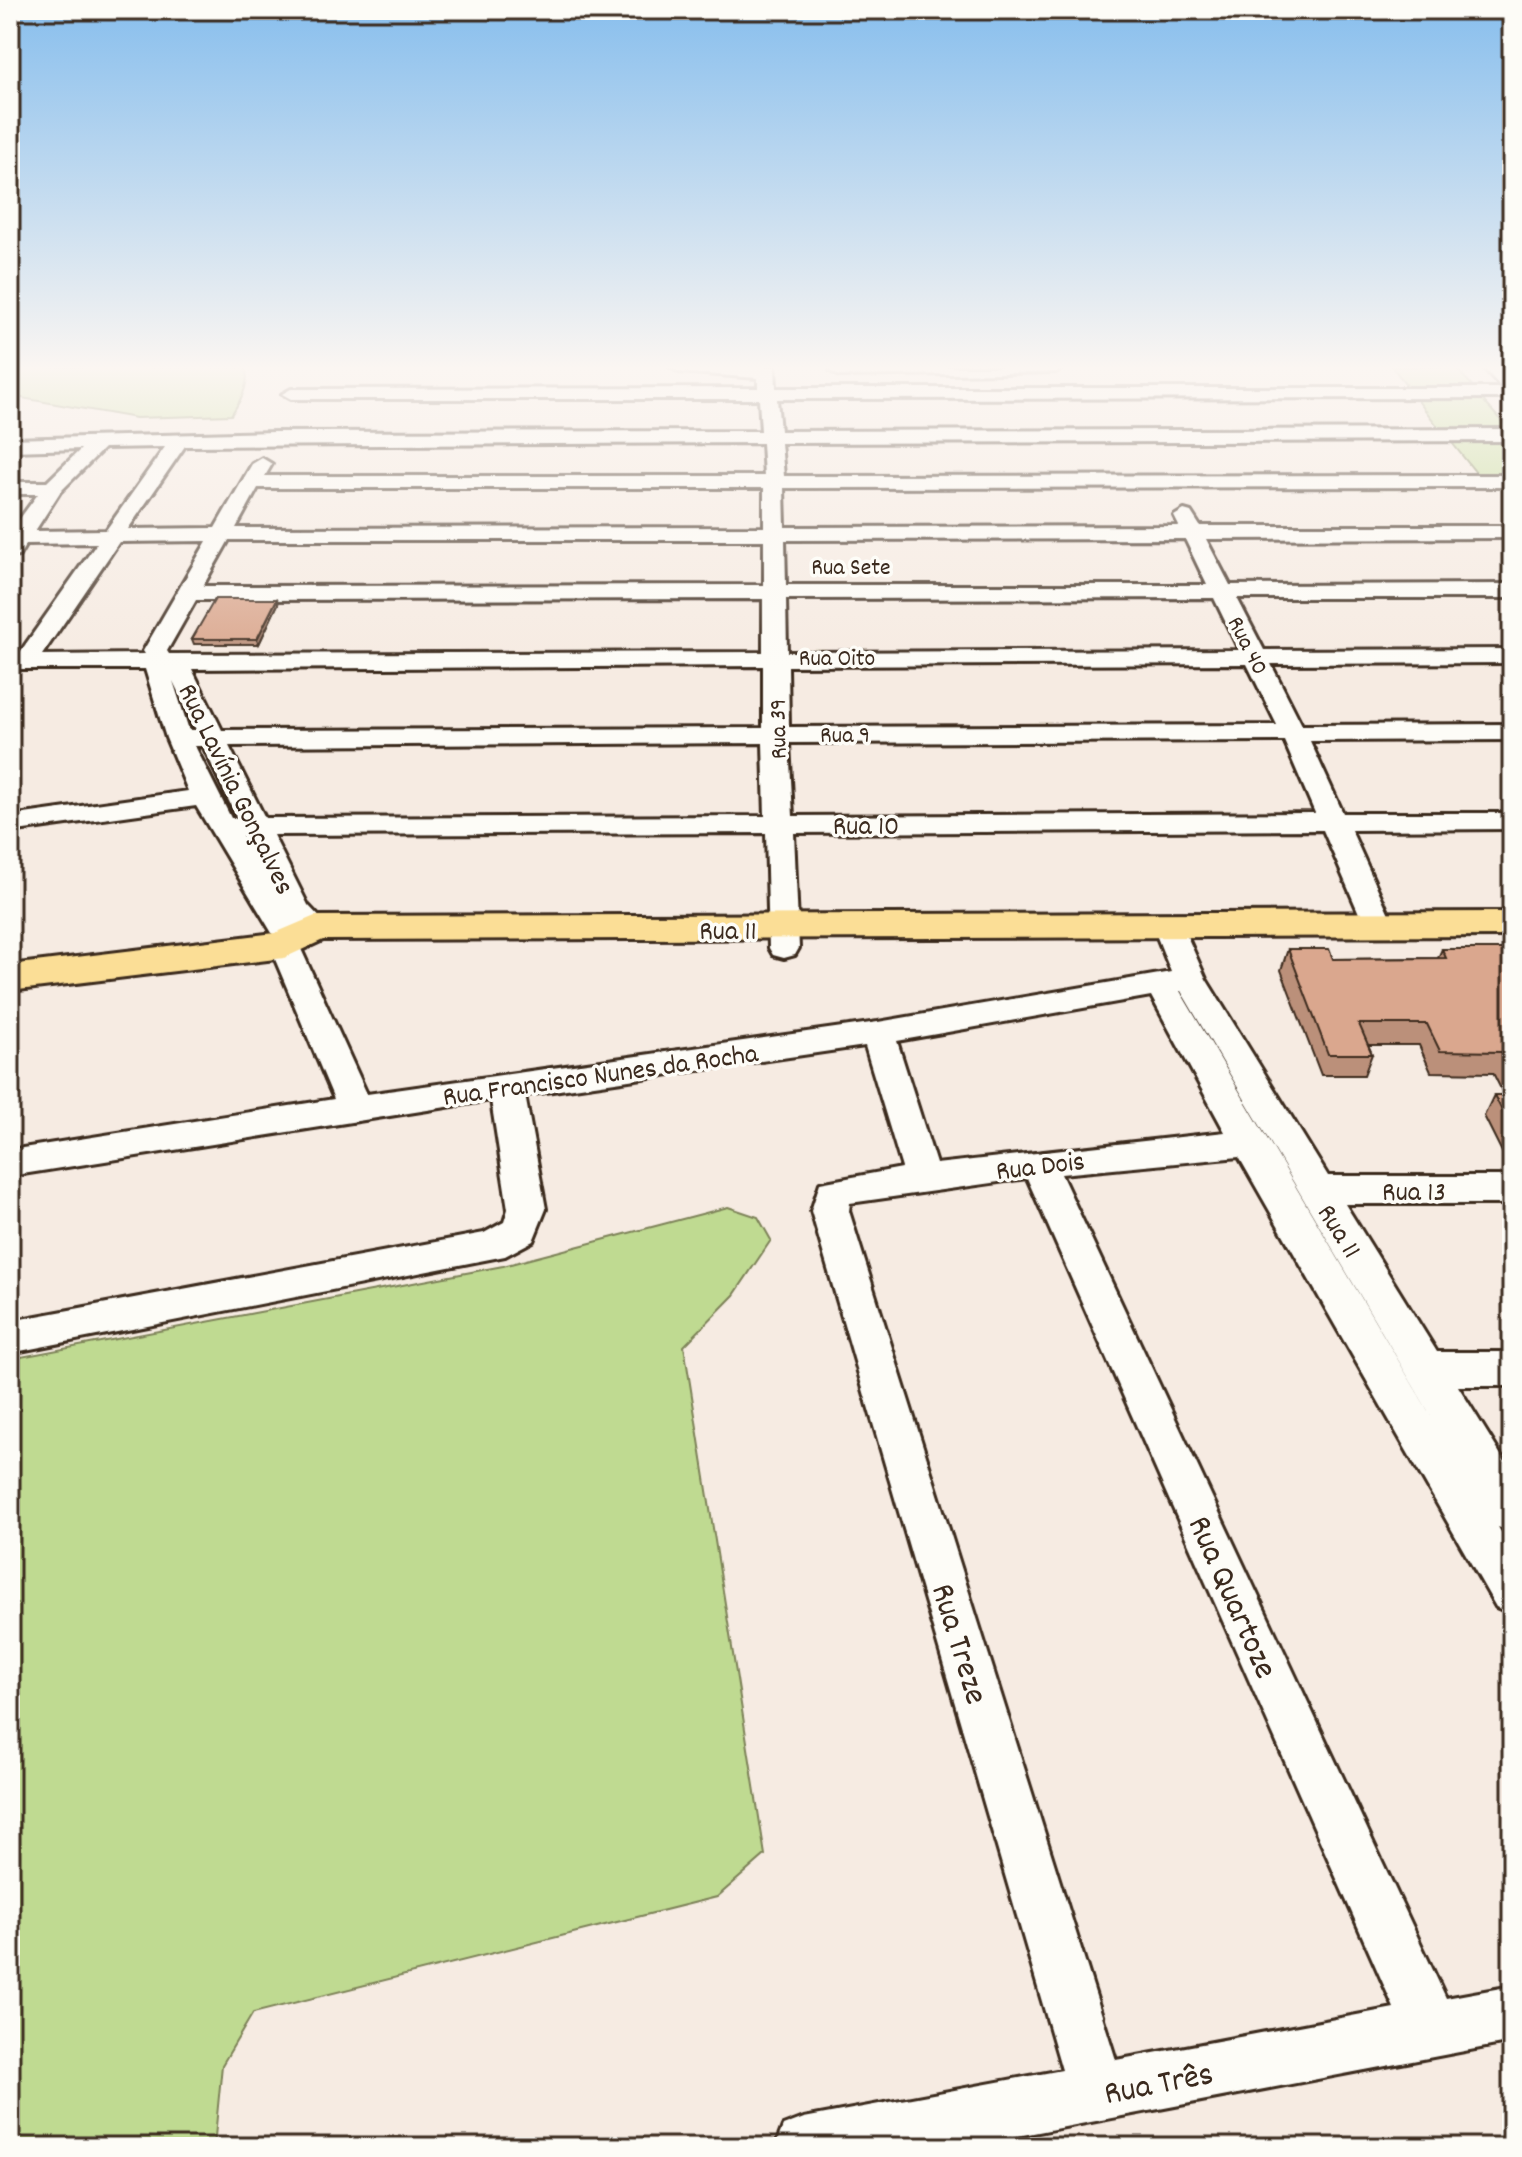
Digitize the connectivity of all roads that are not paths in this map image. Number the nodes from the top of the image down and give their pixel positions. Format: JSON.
{"nodes":[{"id":1,"x":73,"y":468,"type":"edge"},
{"id":2,"x":160,"y":468,"type":"edge"},
{"id":3,"x":259,"y":468,"type":"edge"},
{"id":4,"x":773,"y":468,"type":"edge"},
{"id":5,"x":1162,"y":468,"type":"edge"},
{"id":6,"x":774,"y":481,"type":"junction"},
{"id":7,"x":1168,"y":481,"type":"junction"},
{"id":8,"x":1512,"y":481,"type":"edge"},
{"id":9,"x":252,"y":482,"type":"junction"},
{"id":10,"x":10,"y":488,"type":"edge"},
{"id":11,"x":52,"y":488,"type":"junction"},
{"id":12,"x":1192,"y":532,"type":"junction"},
{"id":13,"x":1512,"y":532,"type":"edge"},
{"id":14,"x":224,"y":534,"type":"junction"},
{"id":15,"x":774,"y":534,"type":"junction"},
{"id":16,"x":112,"y":535,"type":"junction"},
{"id":17,"x":13,"y":543,"type":"edge"},
{"id":18,"x":1221,"y":590,"type":"junction"},
{"id":19,"x":1512,"y":591,"type":"edge"},
{"id":20,"x":775,"y":592,"type":"junction"},
{"id":21,"x":190,"y":593,"type":"junction"},
{"id":22,"x":1254,"y":655,"type":"junction"},
{"id":23,"x":1512,"y":656,"type":"edge"},
{"id":24,"x":776,"y":658,"type":"junction"},
{"id":25,"x":162,"y":661,"type":"junction"},
{"id":26,"x":17,"y":662,"type":"edge"},
{"id":27,"x":1293,"y":732,"type":"junction"},
{"id":28,"x":1512,"y":732,"type":"edge"},
{"id":29,"x":776,"y":735,"type":"junction"},
{"id":30,"x":209,"y":736,"type":"junction"},
{"id":31,"x":179,"y":738,"type":"junction"},
{"id":32,"x":204,"y":797,"type":"junction"},
{"id":33,"x":1331,"y":821,"type":"junction"},
{"id":34,"x":1512,"y":821,"type":"edge"},
{"id":35,"x":10,"y":824,"type":"edge"},
{"id":36,"x":253,"y":824,"type":"junction"},
{"id":37,"x":780,"y":825,"type":"junction"},
{"id":38,"x":220,"y":827,"type":"junction"},
{"id":39,"x":1512,"y":924,"type":"edge"},
{"id":40,"x":1379,"y":925,"type":"junction"},
{"id":41,"x":783,"y":938,"type":"junction"},
{"id":42,"x":303,"y":941,"type":"junction"},
{"id":43,"x":1512,"y":946,"type":"edge"},
{"id":44,"x":1174,"y":959,"type":"junction"},
{"id":45,"x":10,"y":978,"type":"edge"},
{"id":46,"x":878,"y":1033,"type":"junction"},
{"id":47,"x":506,"y":1086,"type":"junction"},
{"id":48,"x":357,"y":1111,"type":"junction"},
{"id":49,"x":1249,"y":1143,"type":"junction"},
{"id":50,"x":10,"y":1163,"type":"edge"},
{"id":51,"x":1038,"y":1163,"type":"junction"},
{"id":52,"x":923,"y":1179,"type":"junction"},
{"id":53,"x":1316,"y":1190,"type":"junction"},
{"id":54,"x":1512,"y":1190,"type":"edge"},
{"id":55,"x":833,"y":1193,"type":"joint"},
{"id":56,"x":10,"y":1337,"type":"edge"},
{"id":57,"x":1427,"y":1369,"type":"junction"},
{"id":58,"x":1512,"y":1369,"type":"edge"},
{"id":59,"x":1512,"y":1512,"type":"edge"},
{"id":60,"x":1512,"y":1592,"type":"edge"},
{"id":61,"x":1512,"y":2014,"type":"edge"},
{"id":62,"x":1432,"y":2030,"type":"junction"},
{"id":63,"x":1098,"y":2093,"type":"junction"},
{"id":64,"x":804,"y":2147,"type":"edge"}],
"edges":[{"from":1,"to":11,"type":"street"},
{"from":2,"to":16,"type":"street"},
{"from":3,"to":9,"type":"street"},
{"from":4,"to":6,"type":"street","name":"Rua 39"},
{"from":5,"to":7,"type":"street","name":"Rua 40"},
{"from":6,"to":7,"type":"street"},
{"from":6,"to":9,"type":"street"},
{"from":6,"to":15,"type":"street","name":"Rua 39"},
{"from":7,"to":8,"type":"street"},
{"from":7,"to":12,"type":"street","name":"Rua 40"},
{"from":9,"to":14,"type":"street"},
{"from":10,"to":11,"type":"street"},
{"from":11,"to":17,"type":"street"},
{"from":12,"to":13,"type":"street"},
{"from":12,"to":15,"type":"street"},
{"from":12,"to":18,"type":"street","name":"Rua 40"},
{"from":14,"to":15,"type":"street"},
{"from":14,"to":16,"type":"street"},
{"from":14,"to":21,"type":"street"},
{"from":15,"to":20,"type":"street","name":"Rua 39"},
{"from":16,"to":17,"type":"street"},
{"from":16,"to":26,"type":"street"},
{"from":18,"to":19,"type":"street","name":"Rua Sete"},
{"from":18,"to":20,"type":"street","name":"Rua Sete"},
{"from":18,"to":22,"type":"street","name":"Rua 40"},
{"from":20,"to":21,"type":"street","name":"Rua Sete"},
{"from":20,"to":24,"type":"street","name":"Rua 39"},
{"from":21,"to":25,"type":"street"},
{"from":22,"to":23,"type":"street","name":"Rua Oito"},
{"from":22,"to":24,"type":"street","name":"Rua Oito"},
{"from":22,"to":27,"type":"street","name":"Rua 40"},
{"from":24,"to":25,"type":"street","name":"Rua Oito"},
{"from":24,"to":29,"type":"street","name":"Rua 39"},
{"from":25,"to":26,"type":"street","name":"Rua Oito"},
{"from":25,"to":30,"type":"street","name":"Rua Lavínia Gonçalves"},
{"from":25,"to":31,"type":"street","name":"Rua Lavínia Gonçalves"},
{"from":27,"to":28,"type":"street","name":"Rua 9"},
{"from":27,"to":29,"type":"street","name":"Rua 9"},
{"from":27,"to":33,"type":"street","name":"Rua 40"},
{"from":29,"to":30,"type":"street","name":"Rua 9"},
{"from":29,"to":37,"type":"street","name":"Rua 39"},
{"from":30,"to":31,"type":"street","name":"Rua 9"},
{"from":30,"to":36,"type":"street","name":"Rua Lavínia Gonçalves"},
{"from":31,"to":32,"type":"street","name":"Rua Lavínia Gonçalves"},
{"from":32,"to":35,"type":"street"},
{"from":32,"to":38,"type":"street","name":"Rua Lavínia Gonçalves"},
{"from":33,"to":34,"type":"street","name":"Rua 10"},
{"from":33,"to":37,"type":"street","name":"Rua 10"},
{"from":33,"to":40,"type":"street","name":"Rua 40"},
{"from":36,"to":37,"type":"street","name":"Rua 10"},
{"from":36,"to":38,"type":"street","name":"Rua 10"},
{"from":36,"to":42,"type":"street","name":"Rua Lavínia Gonçalves"},
{"from":37,"to":41,"type":"street","name":"Rua 39"},
{"from":38,"to":42,"type":"street","name":"Rua Lavínia Gonçalves"},
{"from":39,"to":40,"type":"main road","name":"Rua 11"},
{"from":40,"to":44,"type":"main road","name":"Rua 11"},
{"from":41,"to":42,"type":"main road","name":"Rua 11"},
{"from":41,"to":44,"type":"main road","name":"Rua 11"},
{"from":42,"to":45,"type":"main road","name":"Rua 11"},
{"from":42,"to":48,"type":"street","name":"Rua Lavínia Gonçalves"},
{"from":43,"to":44,"type":"main road","name":"Rua 11"},
{"from":44,"to":46,"type":"street","name":"Rua Francisco Nunes da Rocha"},
{"from":44,"to":49,"type":"street"},
{"from":44,"to":53,"type":"street","name":"Rua 11"},
{"from":46,"to":47,"type":"street","name":"Rua Francisco Nunes da Rocha"},
{"from":46,"to":52,"type":"street"},
{"from":47,"to":48,"type":"street","name":"Rua Francisco Nunes da Rocha"},
{"from":47,"to":56,"type":"street"},
{"from":48,"to":50,"type":"street","name":"Rua Francisco Nunes da Rocha"},
{"from":49,"to":51,"type":"street","name":"Rua Dois"},
{"from":49,"to":60,"type":"street"},
{"from":51,"to":52,"type":"street","name":"Rua Dois"},
{"from":51,"to":62,"type":"street","name":"Rua Quartoze"},
{"from":52,"to":55,"type":"street","name":"Rua Dois"},
{"from":53,"to":54,"type":"street","name":"Rua 13"},
{"from":53,"to":57,"type":"street","name":"Rua 11"},
{"from":55,"to":63,"type":"street","name":"Rua Treze"},
{"from":57,"to":58,"type":"street"},
{"from":57,"to":59,"type":"street","name":"Rua 11"},
{"from":61,"to":62,"type":"street","name":"Rua Três"},
{"from":62,"to":63,"type":"street","name":"Rua Três"},
{"from":63,"to":64,"type":"street","name":"Rua Três"}]}
